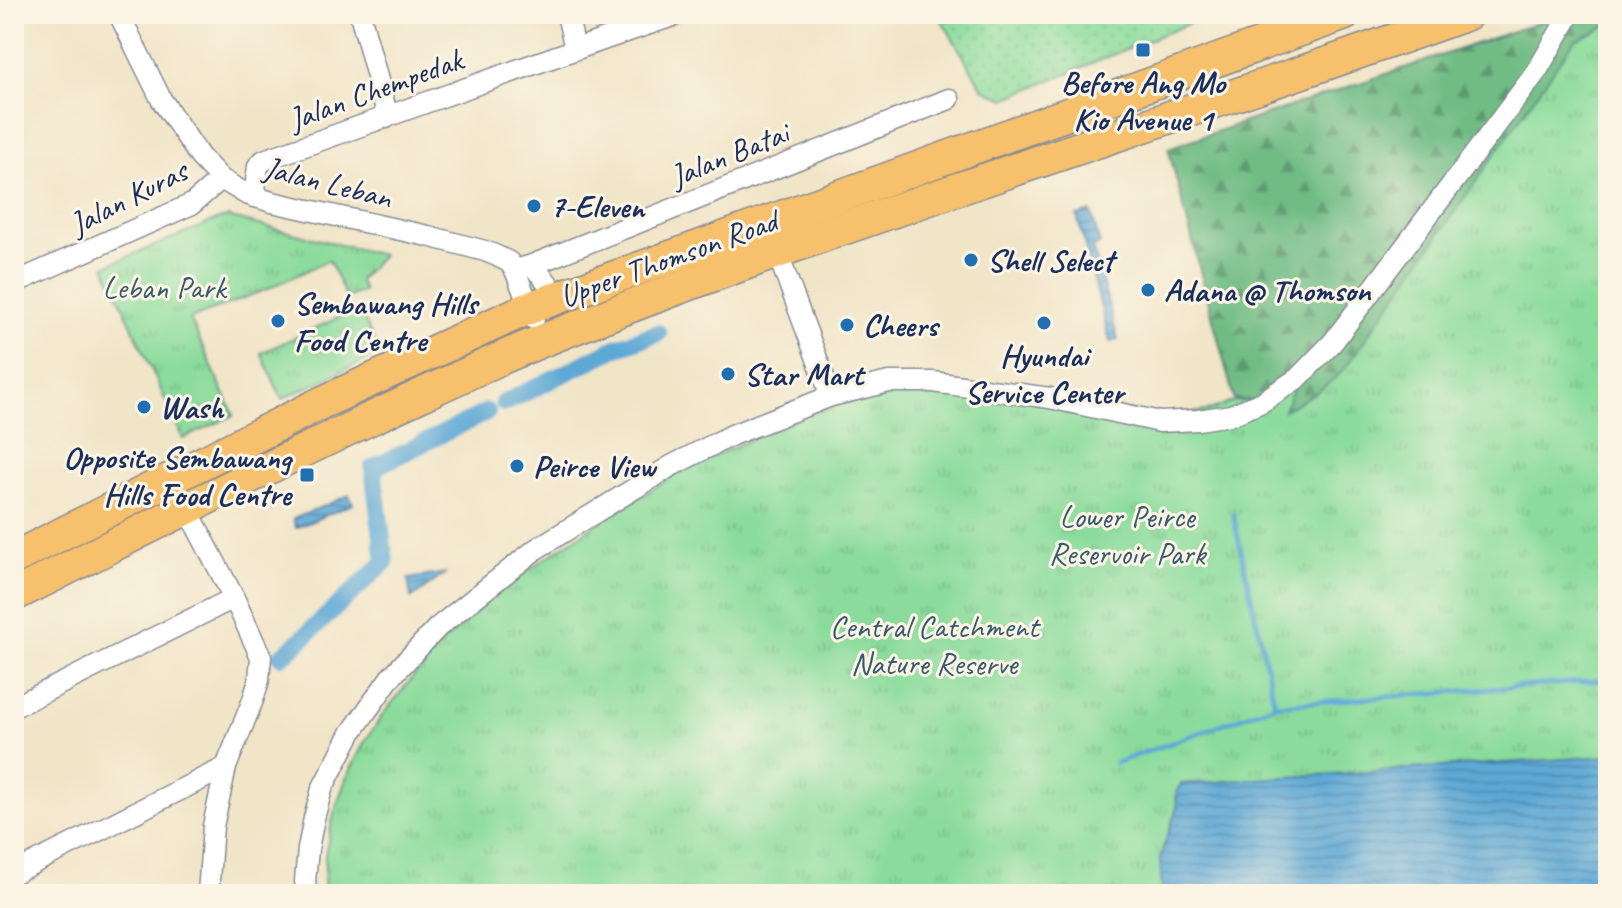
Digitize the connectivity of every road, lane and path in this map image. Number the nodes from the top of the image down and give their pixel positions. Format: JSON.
{"nodes":[{"id":1,"x":120,"y":14,"type":"edge"},
{"id":2,"x":360,"y":14,"type":"edge"},
{"id":3,"x":567,"y":14,"type":"edge"},
{"id":4,"x":679,"y":14,"type":"edge"},
{"id":5,"x":1345,"y":14,"type":"edge"},
{"id":6,"x":1467,"y":14,"type":"edge"},
{"id":7,"x":1570,"y":14,"type":"edge"},
{"id":8,"x":575,"y":49,"type":"junction"},
{"id":9,"x":949,"y":99,"type":"dead end"},
{"id":10,"x":386,"y":118,"type":"junction"},
{"id":11,"x":221,"y":179,"type":"junction"},
{"id":12,"x":254,"y":197,"type":"junction"},
{"id":13,"x":777,"y":252,"type":"junction"},
{"id":14,"x":523,"y":267,"type":"junction"},
{"id":15,"x":14,"y":283,"type":"edge"},
{"id":16,"x":541,"y":304,"type":"junction"},
{"id":17,"x":543,"y":341,"type":"junction"},
{"id":18,"x":831,"y":396,"type":"junction"},
{"id":19,"x":171,"y":478,"type":"junction"},
{"id":20,"x":187,"y":508,"type":"junction"},
{"id":21,"x":14,"y":558,"type":"edge"},
{"id":22,"x":14,"y":595,"type":"edge"},
{"id":23,"x":234,"y":598,"type":"junction"},
{"id":24,"x":14,"y":707,"type":"edge"},
{"id":25,"x":226,"y":767,"type":"junction"},
{"id":26,"x":14,"y":873,"type":"edge"},
{"id":27,"x":208,"y":894,"type":"edge"},
{"id":28,"x":307,"y":894,"type":"edge"}],
"edges":[{"from":1,"to":11,"type":"street","name":"Jalan Leban"},
{"from":2,"to":10,"type":"street"},
{"from":3,"to":8,"type":"street"},
{"from":4,"to":8,"type":"street","name":"Jalan Chempedak"},
{"from":5,"to":16,"type":"main road","name":"Upper Thomson Road"},
{"from":6,"to":13,"type":"main road","name":"Upper Thomson Road"},
{"from":7,"to":18,"type":"street"},
{"from":8,"to":10,"type":"street","name":"Jalan Chempedak"},
{"from":9,"to":14,"type":"street","name":"Jalan Batai"},
{"from":10,"to":12,"type":"street","name":"Jalan Chempedak"},
{"from":11,"to":12,"type":"street","name":"Jalan Leban"},
{"from":11,"to":15,"type":"street","name":"Jalan Kuras"},
{"from":12,"to":14,"type":"street","name":"Jalan Leban"},
{"from":13,"to":17,"type":"main road","name":"Upper Thomson Road"},
{"from":13,"to":18,"type":"street","name":"Upper Thomson Road"},
{"from":14,"to":16,"type":"street"},
{"from":16,"to":17,"type":"street"},
{"from":16,"to":19,"type":"main road","name":"Upper Thomson Road"},
{"from":17,"to":20,"type":"main road","name":"Upper Thomson Road"},
{"from":18,"to":28,"type":"street"},
{"from":19,"to":20,"type":"street"},
{"from":19,"to":21,"type":"main road","name":"Upper Thomson Road"},
{"from":20,"to":22,"type":"main road","name":"Upper Thomson Road"},
{"from":20,"to":23,"type":"street"},
{"from":23,"to":24,"type":"street"},
{"from":23,"to":25,"type":"street"},
{"from":25,"to":26,"type":"street"},
{"from":25,"to":27,"type":"street"}]}
